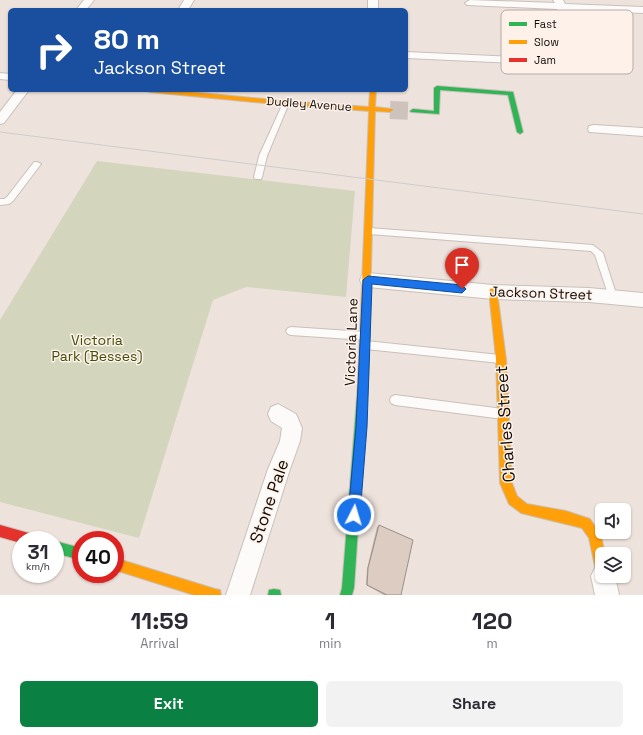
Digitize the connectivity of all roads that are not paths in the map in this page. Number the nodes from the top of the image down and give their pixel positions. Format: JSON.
{"nodes":[{"id":1,"x":89,"y":0,"type":"edge"},
{"id":2,"x":470,"y":3,"type":"dead end"},
{"id":3,"x":559,"y":4,"type":"edge"},
{"id":4,"x":83,"y":8,"type":"edge"},
{"id":5,"x":643,"y":10,"type":"edge"},
{"id":6,"x":408,"y":55,"type":"edge"},
{"id":7,"x":501,"y":59,"type":"edge"},
{"id":8,"x":21,"y":92,"type":"edge"},
{"id":9,"x":170,"y":92,"type":"edge"},
{"id":10,"x":373,"y":92,"type":"edge"},
{"id":11,"x":286,"y":103,"type":"junction"},
{"id":12,"x":373,"y":109,"type":"junction"},
{"id":13,"x":390,"y":110,"type":"tunnel mouth"},
{"id":14,"x":414,"y":112,"type":"tunnel mouth"},
{"id":15,"x":0,"y":120,"type":"edge"},
{"id":16,"x":594,"y":129,"type":"dead end"},
{"id":17,"x":520,"y":132,"type":"dead end"},
{"id":18,"x":643,"y":132,"type":"edge"},
{"id":19,"x":37,"y":164,"type":"dead end"},
{"id":20,"x":258,"y":177,"type":"dead end"},
{"id":21,"x":0,"y":202,"type":"edge"},
{"id":22,"x":369,"y":231,"type":"junction"},
{"id":23,"x":368,"y":280,"type":"junction"},
{"id":24,"x":493,"y":292,"type":"junction"},
{"id":25,"x":613,"y":297,"type":"junction"},
{"id":26,"x":643,"y":300,"type":"edge"},
{"id":27,"x":291,"y":331,"type":"dead end"},
{"id":28,"x":365,"y":340,"type":"junction"},
{"id":29,"x":501,"y":359,"type":"junction"},
{"id":30,"x":395,"y":400,"type":"dead end"},
{"id":31,"x":278,"y":414,"type":"dead end"},
{"id":32,"x":503,"y":414,"type":"junction"},
{"id":33,"x":0,"y":531,"type":"edge"},
{"id":34,"x":12,"y":534,"type":"edge"},
{"id":35,"x":597,"y":547,"type":"edge"},
{"id":36,"x":124,"y":568,"type":"edge"},
{"id":37,"x":604,"y":583,"type":"edge"},
{"id":38,"x":168,"y":588,"type":"edge"},
{"id":39,"x":215,"y":595,"type":"edge"},
{"id":40,"x":238,"y":595,"type":"edge"},
{"id":41,"x":346,"y":595,"type":"edge"},
{"id":42,"x":607,"y":595,"type":"edge"}],
"edges":[{"from":1,"to":4,"type":"street"},
{"from":2,"to":3,"type":"street"},
{"from":3,"to":5,"type":"street"},
{"from":6,"to":7,"type":"street"},
{"from":8,"to":15,"type":"street"},
{"from":9,"to":11,"type":"main road","name":"Dudley Avenue"},
{"from":10,"to":12,"type":"main road","name":"Victoria Lane"},
{"from":11,"to":12,"type":"main road","name":"Dudley Avenue"},
{"from":11,"to":20,"type":"lane"},
{"from":12,"to":13,"type":"main road","name":"Dudley Avenue"},
{"from":12,"to":22,"type":"main road","name":"Victoria Lane"},
{"from":14,"to":17,"type":"main road"},
{"from":16,"to":18,"type":"street"},
{"from":19,"to":21,"type":"lane"},
{"from":22,"to":23,"type":"main road","name":"Victoria Lane"},
{"from":22,"to":25,"type":"lane"},
{"from":23,"to":24,"type":"street","name":"Jackson Street"},
{"from":23,"to":28,"type":"main road","name":"Victoria Lane"},
{"from":24,"to":25,"type":"street","name":"Jackson Street"},
{"from":24,"to":29,"type":"main road","name":"Charles Street"},
{"from":25,"to":26,"type":"street","name":"Jackson Street"},
{"from":27,"to":28,"type":"lane"},
{"from":28,"to":29,"type":"lane"},
{"from":28,"to":41,"type":"main road","name":"Victoria Lane"},
{"from":29,"to":32,"type":"main road","name":"Charles Street"},
{"from":30,"to":32,"type":"lane"},
{"from":31,"to":40,"type":"street","name":"Stone Pale"},
{"from":32,"to":35,"type":"main road","name":"Charles Street"},
{"from":33,"to":34,"type":"main road"},
{"from":36,"to":38,"type":"main road"},
{"from":37,"to":42,"type":"street"},
{"from":38,"to":39,"type":"main road"}]}
